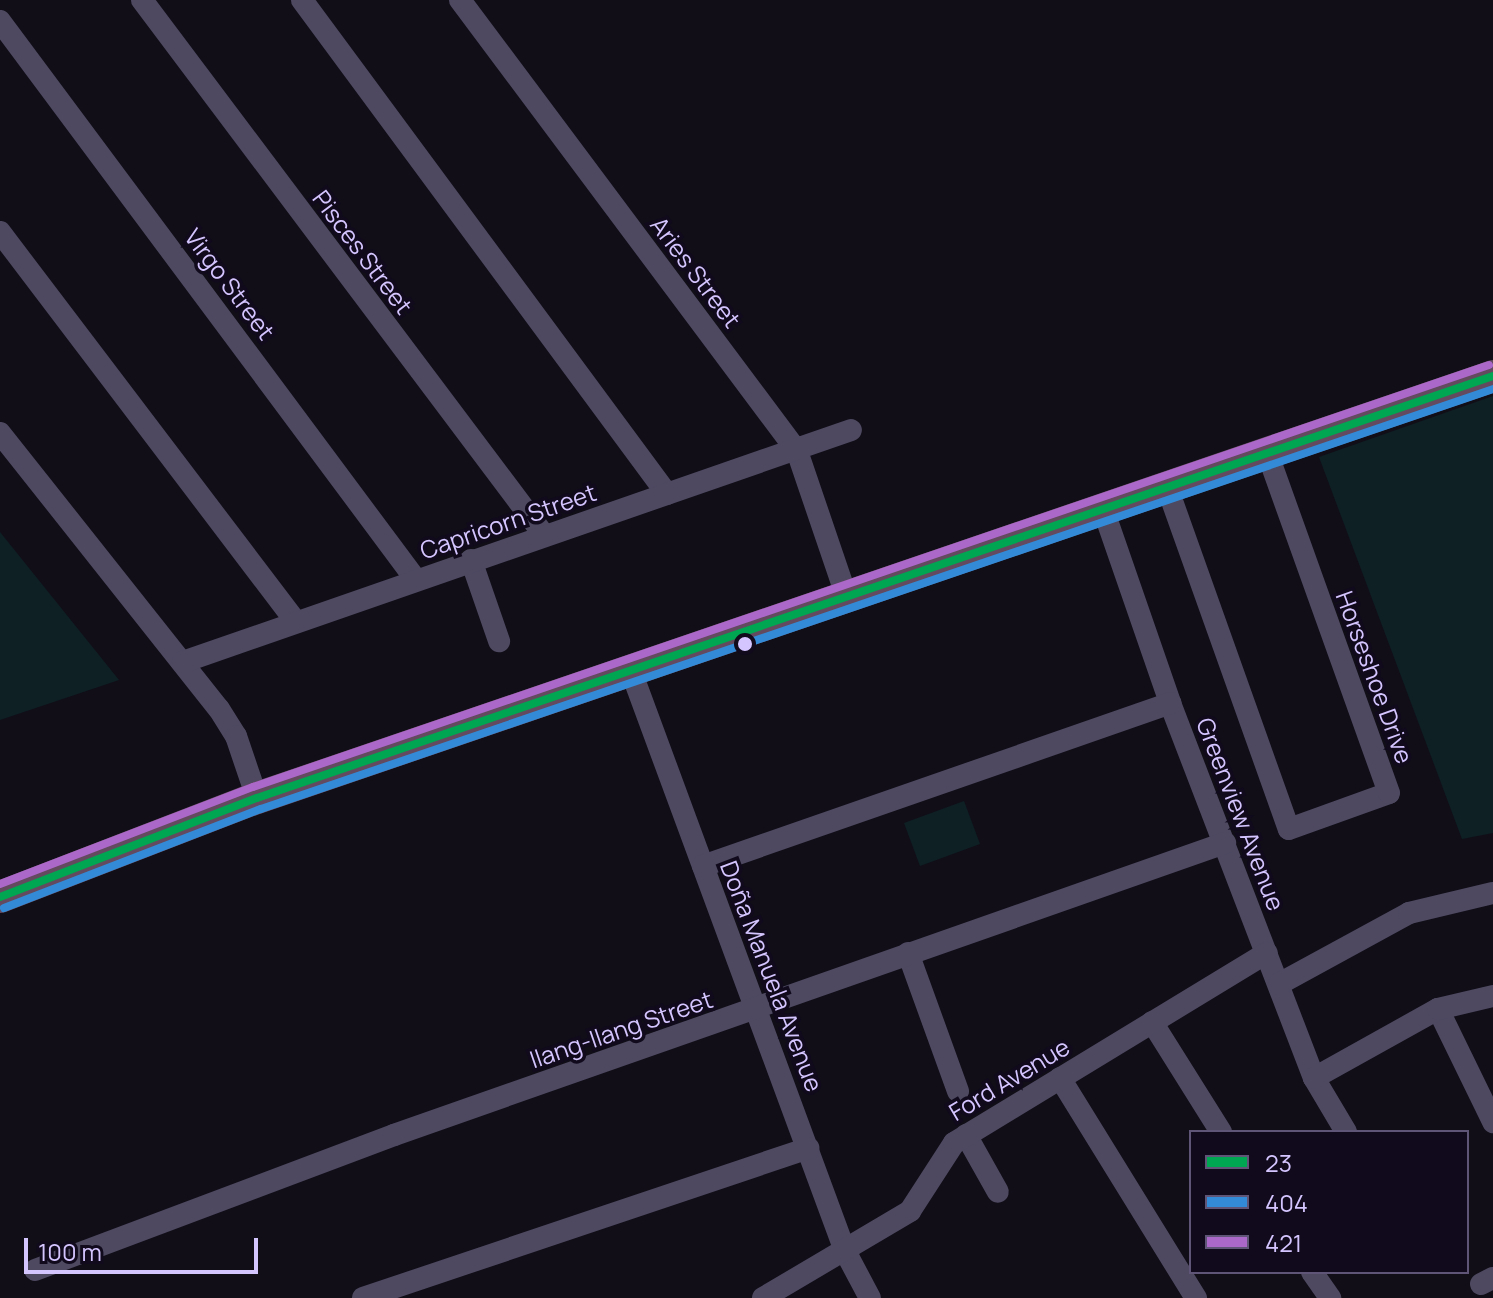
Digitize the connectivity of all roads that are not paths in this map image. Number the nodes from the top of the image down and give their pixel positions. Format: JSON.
{"nodes":[{"id":1,"x":142,"y":0,"type":"edge"},
{"id":2,"x":302,"y":0,"type":"edge"},
{"id":3,"x":460,"y":0,"type":"edge"},
{"id":4,"x":0,"y":21,"type":"edge"},
{"id":5,"x":0,"y":232,"type":"edge"},
{"id":6,"x":1493,"y":376,"type":"edge"},
{"id":7,"x":851,"y":430,"type":"dead end"},
{"id":8,"x":0,"y":433,"type":"edge"},
{"id":9,"x":797,"y":451,"type":"junction"},
{"id":10,"x":1267,"y":453,"type":"junction"},
{"id":11,"x":1167,"y":487,"type":"junction"},
{"id":12,"x":667,"y":494,"type":"junction"},
{"id":13,"x":1103,"y":509,"type":"junction"},
{"id":14,"x":544,"y":535,"type":"junction"},
{"id":15,"x":471,"y":560,"type":"junction"},
{"id":16,"x":416,"y":580,"type":"junction"},
{"id":17,"x":847,"y":598,"type":"junction"},
{"id":18,"x":294,"y":620,"type":"junction"},
{"id":19,"x":499,"y":641,"type":"dead end"},
{"id":20,"x":183,"y":662,"type":"junction"},
{"id":21,"x":631,"y":671,"type":"junction"},
{"id":22,"x":1170,"y":703,"type":"junction"},
{"id":23,"x":257,"y":798,"type":"junction"},
{"id":24,"x":1225,"y":843,"type":"junction"},
{"id":25,"x":703,"y":866,"type":"junction"},
{"id":26,"x":1493,"y":893,"type":"edge"},
{"id":27,"x":0,"y":897,"type":"edge"},
{"id":28,"x":908,"y":953,"type":"junction"},
{"id":29,"x":1267,"y":953,"type":"junction"},
{"id":30,"x":1279,"y":984,"type":"junction"},
{"id":31,"x":1493,"y":996,"type":"edge"},
{"id":32,"x":1438,"y":1009,"type":"junction"},
{"id":33,"x":758,"y":1010,"type":"junction"},
{"id":34,"x":1152,"y":1022,"type":"junction"},
{"id":35,"x":1060,"y":1078,"type":"junction"},
{"id":36,"x":1314,"y":1078,"type":"junction"},
{"id":37,"x":958,"y":1091,"type":"dead end"},
{"id":38,"x":1493,"y":1122,"type":"edge"},
{"id":39,"x":1220,"y":1130,"type":"edge"},
{"id":40,"x":1345,"y":1130,"type":"edge"},
{"id":41,"x":966,"y":1135,"type":"junction"},
{"id":42,"x":808,"y":1148,"type":"junction"},
{"id":43,"x":998,"y":1192,"type":"dead end"},
{"id":44,"x":845,"y":1251,"type":"junction"},
{"id":45,"x":35,"y":1270,"type":"dead end"},
{"id":46,"x":1313,"y":1274,"type":"edge"},
{"id":47,"x":365,"y":1298,"type":"edge"},
{"id":48,"x":763,"y":1298,"type":"edge"},
{"id":49,"x":870,"y":1298,"type":"edge"},
{"id":50,"x":1196,"y":1298,"type":"edge"},
{"id":51,"x":1330,"y":1298,"type":"edge"}],
"edges":[{"from":1,"to":14,"type":"street","name":"Pisces Street"},
{"from":2,"to":12,"type":"street"},
{"from":3,"to":9,"type":"street","name":"Aries Street"},
{"from":4,"to":16,"type":"street","name":"Virgo Street"},
{"from":5,"to":18,"type":"street"},
{"from":6,"to":10,"type":"highway"},
{"from":7,"to":9,"type":"street","name":"Capricorn Street"},
{"from":8,"to":20,"type":"street"},
{"from":9,"to":12,"type":"street","name":"Capricorn Street"},
{"from":9,"to":17,"type":"street","name":"Aries Street"},
{"from":10,"to":11,"type":"highway"},
{"from":10,"to":11,"type":"street","name":"Horseshoe Drive"},
{"from":11,"to":13,"type":"highway"},
{"from":12,"to":14,"type":"street","name":"Capricorn Street"},
{"from":13,"to":17,"type":"highway"},
{"from":13,"to":22,"type":"street","name":"Greenview Avenue"},
{"from":14,"to":15,"type":"street","name":"Capricorn Street"},
{"from":15,"to":16,"type":"street","name":"Capricorn Street"},
{"from":15,"to":19,"type":"street"},
{"from":16,"to":18,"type":"street","name":"Capricorn Street"},
{"from":17,"to":21,"type":"highway"},
{"from":18,"to":20,"type":"street","name":"Capricorn Street"},
{"from":20,"to":23,"type":"street"},
{"from":21,"to":23,"type":"highway"},
{"from":21,"to":25,"type":"street","name":"Doña Manuela Avenue"},
{"from":22,"to":24,"type":"street","name":"Greenview Avenue"},
{"from":22,"to":25,"type":"street"},
{"from":23,"to":27,"type":"highway"},
{"from":24,"to":28,"type":"street","name":"Ilang-Ilang Street"},
{"from":24,"to":29,"type":"street","name":"Greenview Avenue"},
{"from":25,"to":33,"type":"street","name":"Doña Manuela Avenue"},
{"from":26,"to":30,"type":"street"},
{"from":28,"to":33,"type":"street","name":"Ilang-Ilang Street"},
{"from":28,"to":37,"type":"street"},
{"from":29,"to":30,"type":"street","name":"Greenview Avenue"},
{"from":29,"to":34,"type":"street","name":"Ford Avenue"},
{"from":30,"to":36,"type":"street","name":"Greenview Avenue"},
{"from":31,"to":32,"type":"street"},
{"from":32,"to":36,"type":"street"},
{"from":32,"to":38,"type":"street"},
{"from":33,"to":42,"type":"street","name":"Doña Manuela Avenue"},
{"from":33,"to":45,"type":"street","name":"Ilang-Ilang Street"},
{"from":34,"to":35,"type":"street","name":"Ford Avenue"},
{"from":34,"to":39,"type":"street"},
{"from":35,"to":41,"type":"street","name":"Ford Avenue"},
{"from":35,"to":50,"type":"street"},
{"from":36,"to":40,"type":"street","name":"Greenview Avenue"},
{"from":41,"to":43,"type":"street"},
{"from":41,"to":44,"type":"street","name":"Ford Avenue"},
{"from":42,"to":44,"type":"street","name":"Doña Manuela Avenue"},
{"from":42,"to":47,"type":"street"},
{"from":44,"to":48,"type":"street","name":"Ford Avenue"},
{"from":44,"to":49,"type":"street","name":"Doña Manuela Avenue"},
{"from":46,"to":51,"type":"street"}]}
